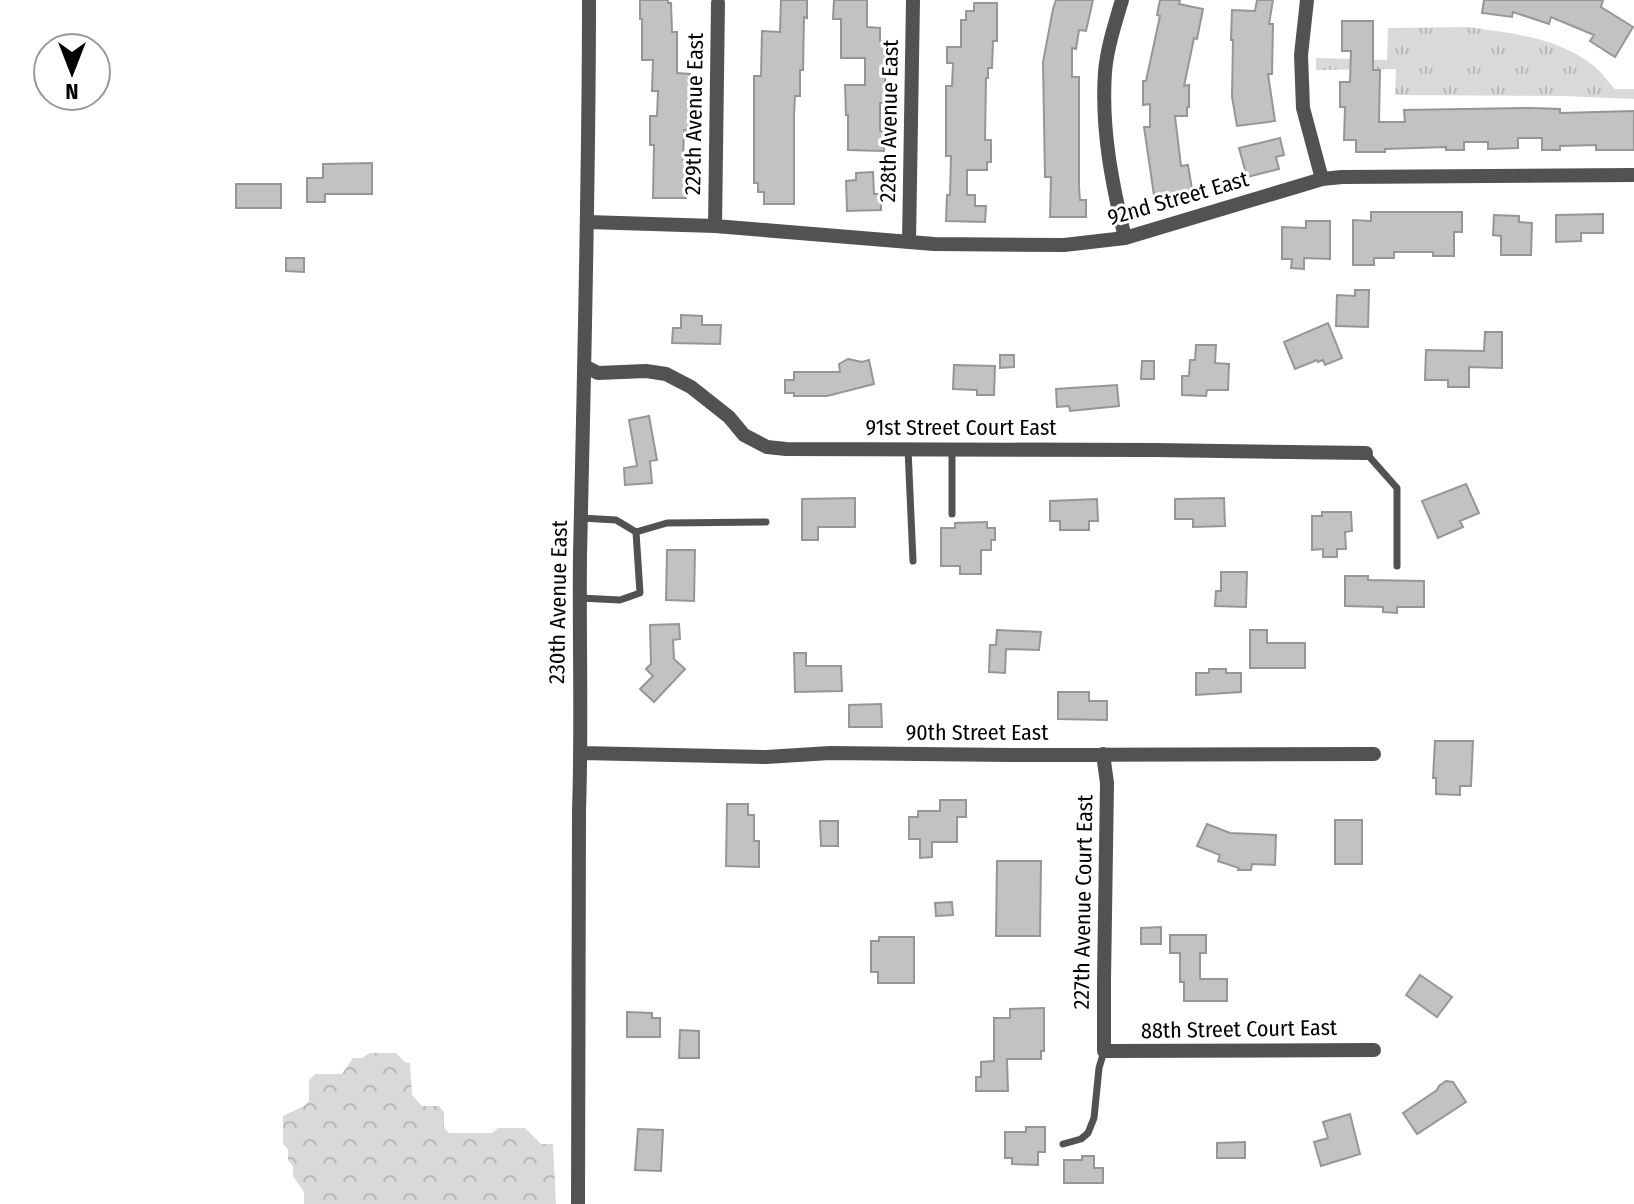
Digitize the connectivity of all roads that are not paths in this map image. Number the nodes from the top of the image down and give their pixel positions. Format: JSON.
{"nodes":[{"id":1,"x":589,"y":0,"type":"edge"},
{"id":2,"x":913,"y":0,"type":"edge"},
{"id":3,"x":1122,"y":0,"type":"edge"},
{"id":4,"x":1307,"y":0,"type":"edge"},
{"id":5,"x":718,"y":3,"type":"dead end"},
{"id":6,"x":1634,"y":175,"type":"edge"},
{"id":7,"x":1322,"y":179,"type":"junction"},
{"id":8,"x":588,"y":222,"type":"junction"},
{"id":9,"x":715,"y":226,"type":"junction"},
{"id":10,"x":1125,"y":238,"type":"junction"},
{"id":11,"x":909,"y":242,"type":"junction"},
{"id":12,"x":584,"y":366,"type":"junction"},
{"id":13,"x":908,"y":449,"type":"junction"},
{"id":14,"x":952,"y":449,"type":"junction"},
{"id":15,"x":1366,"y":453,"type":"joint"},
{"id":16,"x":952,"y":514,"type":"dead end"},
{"id":17,"x":581,"y":518,"type":"junction"},
{"id":18,"x":766,"y":522,"type":"dead end"},
{"id":19,"x":636,"y":532,"type":"junction"},
{"id":20,"x":913,"y":561,"type":"dead end"},
{"id":21,"x":1397,"y":566,"type":"dead end"},
{"id":22,"x":580,"y":598,"type":"junction"},
{"id":23,"x":581,"y":753,"type":"junction"},
{"id":24,"x":1103,"y":754,"type":"junction"},
{"id":25,"x":1374,"y":754,"type":"dead end"},
{"id":26,"x":1374,"y":1050,"type":"dead end"},
{"id":27,"x":1104,"y":1051,"type":"junction"},
{"id":28,"x":1063,"y":1144,"type":"dead end"},
{"id":29,"x":578,"y":1204,"type":"edge"}],
"edges":[{"from":1,"to":8,"type":"street","name":"230th Avenue East"},
{"from":2,"to":11,"type":"street","name":"228th Avenue East"},
{"from":3,"to":10,"type":"street"},
{"from":4,"to":7,"type":"street"},
{"from":5,"to":9,"type":"street","name":"229th Avenue East"},
{"from":6,"to":7,"type":"street","name":"92nd Street East"},
{"from":7,"to":10,"type":"street","name":"92nd Street East"},
{"from":8,"to":9,"type":"street","name":"92nd Street East"},
{"from":8,"to":12,"type":"street","name":"230th Avenue East"},
{"from":9,"to":11,"type":"street","name":"92nd Street East"},
{"from":10,"to":11,"type":"street","name":"92nd Street East"},
{"from":12,"to":13,"type":"street","name":"91st Street Court East"},
{"from":12,"to":17,"type":"street","name":"230th Avenue East"},
{"from":13,"to":14,"type":"street","name":"91st Street Court East"},
{"from":13,"to":20,"type":"lane"},
{"from":14,"to":15,"type":"street","name":"91st Street Court East"},
{"from":14,"to":16,"type":"lane"},
{"from":15,"to":21,"type":"lane"},
{"from":17,"to":19,"type":"lane"},
{"from":17,"to":22,"type":"street","name":"230th Avenue East"},
{"from":18,"to":19,"type":"lane"},
{"from":19,"to":22,"type":"lane"},
{"from":22,"to":23,"type":"street","name":"230th Avenue East"},
{"from":23,"to":24,"type":"street","name":"90th Street East"},
{"from":23,"to":29,"type":"street","name":"230th Avenue East"},
{"from":24,"to":25,"type":"street","name":"90th Street East"},
{"from":24,"to":27,"type":"street","name":"227th Avenue Court East"},
{"from":26,"to":27,"type":"street","name":"88th Street Court East"},
{"from":27,"to":28,"type":"lane"}]}
